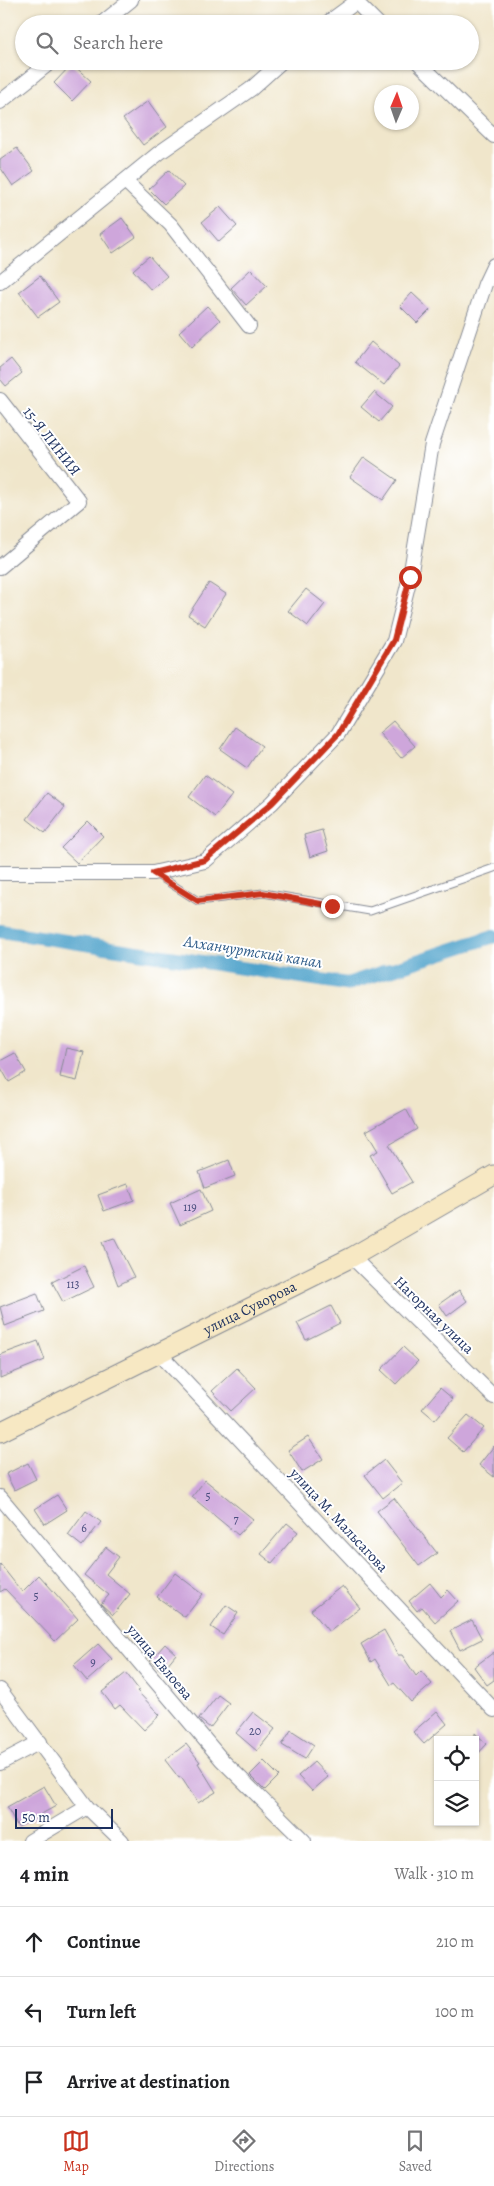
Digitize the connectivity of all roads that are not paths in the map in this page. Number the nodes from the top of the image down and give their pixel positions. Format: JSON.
{"nodes":[{"id":1,"x":128,"y":1,"type":"edge"},
{"id":2,"x":355,"y":1,"type":"edge"},
{"id":3,"x":112,"y":15,"type":"edge"},
{"id":4,"x":337,"y":15,"type":"edge"},
{"id":5,"x":369,"y":15,"type":"edge"},
{"id":6,"x":41,"y":70,"type":"edge"},
{"id":7,"x":272,"y":70,"type":"edge"},
{"id":8,"x":426,"y":70,"type":"edge"},
{"id":9,"x":0,"y":102,"type":"edge"},
{"id":10,"x":494,"y":136,"type":"edge"},
{"id":11,"x":125,"y":180,"type":"junction"},
{"id":12,"x":494,"y":265,"type":"edge"},
{"id":13,"x":0,"y":282,"type":"edge"},
{"id":14,"x":249,"y":326,"type":"dead end"},
{"id":15,"x":0,"y":400,"type":"edge"},
{"id":16,"x":0,"y":567,"type":"edge"},
{"id":17,"x":494,"y":868,"type":"edge"},
{"id":18,"x":0,"y":873,"type":"edge"},
{"id":19,"x":153,"y":873,"type":"junction"},
{"id":20,"x":494,"y":1175,"type":"edge"},
{"id":21,"x":352,"y":1257,"type":"junction"},
{"id":22,"x":159,"y":1353,"type":"junction"},
{"id":23,"x":494,"y":1396,"type":"edge"},
{"id":24,"x":0,"y":1432,"type":"edge"},
{"id":25,"x":0,"y":1497,"type":"edge"},
{"id":26,"x":0,"y":1690,"type":"edge"},
{"id":27,"x":494,"y":1710,"type":"edge"},
{"id":28,"x":40,"y":1742,"type":"junction"},
{"id":29,"x":0,"y":1763,"type":"edge"},
{"id":30,"x":87,"y":1806,"type":"junction"},
{"id":31,"x":30,"y":1841,"type":"edge"},
{"id":32,"x":122,"y":1841,"type":"edge"},
{"id":33,"x":304,"y":1841,"type":"edge"}],
"edges":[{"from":1,"to":3,"type":"street"},
{"from":2,"to":4,"type":"street"},
{"from":2,"to":5,"type":"street"},
{"from":6,"to":9,"type":"street"},
{"from":7,"to":11,"type":"street"},
{"from":8,"to":10,"type":"street"},
{"from":11,"to":13,"type":"street"},
{"from":11,"to":14,"type":"street"},
{"from":12,"to":19,"type":"street"},
{"from":15,"to":16,"type":"street","name":"15-Я ЛИНИЯ"},
{"from":17,"to":19,"type":"lane"},
{"from":18,"to":19,"type":"street"},
{"from":20,"to":21,"type":"main road","name":"улица Суворова"},
{"from":21,"to":22,"type":"main road","name":"улица Суворова"},
{"from":21,"to":23,"type":"street","name":"Нагорная улица"},
{"from":22,"to":24,"type":"main road","name":"улица Суворова"},
{"from":22,"to":27,"type":"street","name":"улица М. Мальсагова"},
{"from":25,"to":33,"type":"street","name":"улица Евлоева"},
{"from":26,"to":28,"type":"street"},
{"from":28,"to":29,"type":"street"},
{"from":28,"to":30,"type":"street"},
{"from":30,"to":31,"type":"street"},
{"from":30,"to":32,"type":"street"}]}
